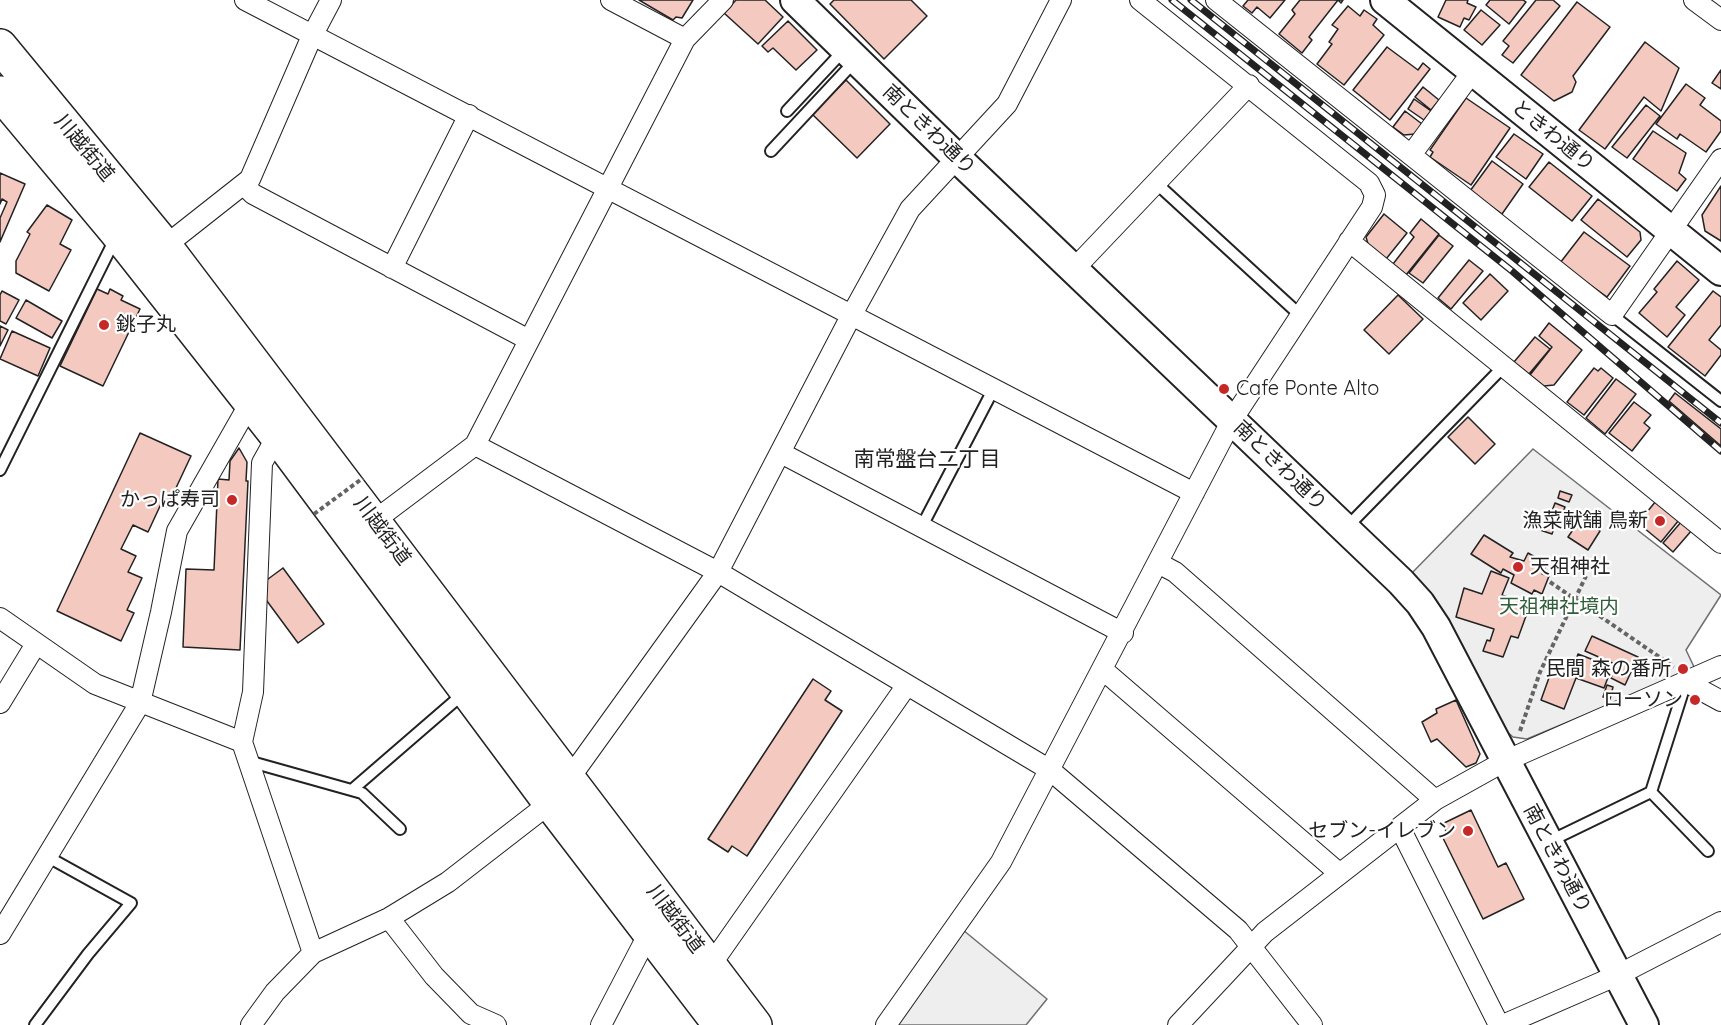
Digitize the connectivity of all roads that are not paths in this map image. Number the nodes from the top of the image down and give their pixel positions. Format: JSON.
{"nodes":[{"id":1,"x":244,"y":0,"type":"edge"},
{"id":2,"x":331,"y":0,"type":"edge"},
{"id":3,"x":610,"y":0,"type":"edge"},
{"id":4,"x":723,"y":0,"type":"edge"},
{"id":5,"x":795,"y":0,"type":"edge"},
{"id":6,"x":1061,"y":0,"type":"edge"},
{"id":7,"x":1140,"y":0,"type":"edge"},
{"id":8,"x":1216,"y":0,"type":"edge"},
{"id":9,"x":1385,"y":0,"type":"edge"},
{"id":10,"x":1694,"y":0,"type":"edge"},
{"id":11,"x":1721,"y":20,"type":"edge"},
{"id":12,"x":312,"y":36,"type":"junction"},
{"id":13,"x":685,"y":39,"type":"junction"},
{"id":14,"x":0,"y":45,"type":"edge"},
{"id":15,"x":851,"y":54,"type":"junction"},
{"id":16,"x":1473,"y":71,"type":"junction"},
{"id":17,"x":1248,"y":85,"type":"junction"},
{"id":18,"x":0,"y":93,"type":"edge"},
{"id":19,"x":787,"y":111,"type":"dead end"},
{"id":20,"x":469,"y":115,"type":"junction"},
{"id":21,"x":771,"y":151,"type":"dead end"},
{"id":22,"x":1411,"y":155,"type":"junction"},
{"id":23,"x":958,"y":159,"type":"junction"},
{"id":24,"x":1721,"y":159,"type":"edge"},
{"id":25,"x":1156,"y":183,"type":"junction"},
{"id":26,"x":244,"y":184,"type":"junction"},
{"id":27,"x":609,"y":188,"type":"junction"},
{"id":28,"x":1671,"y":231,"type":"junction"},
{"id":29,"x":117,"y":233,"type":"junction"},
{"id":30,"x":1349,"y":241,"type":"junction"},
{"id":31,"x":165,"y":246,"type":"junction"},
{"id":32,"x":392,"y":268,"type":"junction"},
{"id":33,"x":1074,"y":269,"type":"junction"},
{"id":34,"x":1721,"y":271,"type":"edge"},
{"id":35,"x":1300,"y":315,"type":"junction"},
{"id":36,"x":1612,"y":315,"type":"junction"},
{"id":37,"x":851,"y":316,"type":"junction"},
{"id":38,"x":529,"y":340,"type":"junction"},
{"id":39,"x":1504,"y":366,"type":"junction"},
{"id":40,"x":993,"y":390,"type":"junction"},
{"id":41,"x":1721,"y":401,"type":"edge"},
{"id":42,"x":250,"y":403,"type":"junction"},
{"id":43,"x":1232,"y":420,"type":"junction"},
{"id":44,"x":277,"y":436,"type":"junction"},
{"id":45,"x":475,"y":445,"type":"junction"},
{"id":46,"x":780,"y":453,"type":"junction"},
{"id":47,"x":0,"y":470,"type":"edge"},
{"id":48,"x":1194,"y":493,"type":"junction"},
{"id":49,"x":374,"y":521,"type":"junction"},
{"id":50,"x":921,"y":528,"type":"junction"},
{"id":51,"x":1345,"y":529,"type":"junction"},
{"id":52,"x":1721,"y":543,"type":"edge"},
{"id":53,"x":1158,"y":563,"type":"junction"},
{"id":54,"x":718,"y":572,"type":"junction"},
{"id":55,"x":0,"y":618,"type":"edge"},
{"id":56,"x":1122,"y":633,"type":"junction"},
{"id":57,"x":36,"y":644,"type":"junction"},
{"id":58,"x":1721,"y":666,"type":"edge"},
{"id":59,"x":1102,"y":669,"type":"junction"},
{"id":60,"x":1683,"y":676,"type":"junction"},
{"id":61,"x":907,"y":685,"type":"junction"},
{"id":62,"x":466,"y":690,"type":"junction"},
{"id":63,"x":1721,"y":701,"type":"edge"},
{"id":64,"x":0,"y":703,"type":"edge"},
{"id":65,"x":140,"y":703,"type":"junction"},
{"id":66,"x":242,"y":742,"type":"junction"},
{"id":67,"x":248,"y":761,"type":"junction"},
{"id":68,"x":1505,"y":761,"type":"junction"},
{"id":69,"x":1050,"y":770,"type":"junction"},
{"id":70,"x":353,"y":789,"type":"junction"},
{"id":71,"x":559,"y":791,"type":"junction"},
{"id":72,"x":1651,"y":792,"type":"junction"},
{"id":73,"x":1435,"y":800,"type":"junction"},
{"id":74,"x":1400,"y":828,"type":"junction"},
{"id":75,"x":400,"y":829,"type":"dead end"},
{"id":76,"x":1549,"y":841,"type":"junction"},
{"id":77,"x":1708,"y":851,"type":"dead end"},
{"id":78,"x":48,"y":857,"type":"junction"},
{"id":79,"x":1340,"y":873,"type":"junction"},
{"id":80,"x":389,"y":918,"type":"junction"},
{"id":81,"x":1721,"y":922,"type":"edge"},
{"id":82,"x":650,"y":933,"type":"junction"},
{"id":83,"x":0,"y":934,"type":"edge"},
{"id":84,"x":1250,"y":945,"type":"junction"},
{"id":85,"x":313,"y":953,"type":"junction"},
{"id":86,"x":710,"y":966,"type":"junction"},
{"id":87,"x":1618,"y":975,"type":"junction"},
{"id":88,"x":35,"y":1025,"type":"edge"},
{"id":89,"x":251,"y":1025,"type":"edge"},
{"id":90,"x":496,"y":1025,"type":"edge"},
{"id":91,"x":601,"y":1025,"type":"edge"},
{"id":92,"x":720,"y":1025,"type":"edge"},
{"id":93,"x":755,"y":1025,"type":"edge"},
{"id":94,"x":886,"y":1025,"type":"edge"},
{"id":95,"x":1178,"y":1025,"type":"edge"},
{"id":96,"x":1312,"y":1025,"type":"edge"},
{"id":97,"x":1501,"y":1025,"type":"edge"},
{"id":98,"x":1644,"y":1025,"type":"edge"}],
"edges":[{"from":1,"to":12,"type":"street"},
{"from":2,"to":12,"type":"street"},
{"from":3,"to":13,"type":"street"},
{"from":4,"to":13,"type":"street"},
{"from":5,"to":15,"type":"street","name":"南ときわ通り"},
{"from":6,"to":23,"type":"street"},
{"from":7,"to":17,"type":"street"},
{"from":8,"to":22,"type":"street"},
{"from":9,"to":16,"type":"street","name":"ときわ通り"},
{"from":10,"to":11,"type":"street"},
{"from":12,"to":20,"type":"street"},
{"from":12,"to":26,"type":"street"},
{"from":13,"to":27,"type":"street"},
{"from":14,"to":31,"type":"highway","name":"川越街道"},
{"from":15,"to":19,"type":"lane"},
{"from":15,"to":21,"type":"lane"},
{"from":15,"to":23,"type":"street","name":"南ときわ通り"},
{"from":16,"to":22,"type":"street"},
{"from":16,"to":28,"type":"street","name":"ときわ通り"},
{"from":17,"to":25,"type":"street"},
{"from":17,"to":30,"type":"street"},
{"from":18,"to":29,"type":"highway","name":"川越街道"},
{"from":20,"to":27,"type":"street"},
{"from":20,"to":32,"type":"street"},
{"from":22,"to":36,"type":"street"},
{"from":23,"to":33,"type":"street","name":"南ときわ通り"},
{"from":23,"to":37,"type":"street"},
{"from":24,"to":28,"type":"street"},
{"from":25,"to":33,"type":"street"},
{"from":25,"to":35,"type":"lane"},
{"from":26,"to":31,"type":"street"},
{"from":26,"to":32,"type":"street"},
{"from":27,"to":37,"type":"street"},
{"from":27,"to":38,"type":"street"},
{"from":28,"to":34,"type":"street","name":"ときわ通り"},
{"from":28,"to":36,"type":"street"},
{"from":29,"to":42,"type":"highway","name":"川越街道"},
{"from":29,"to":47,"type":"lane"},
{"from":30,"to":35,"type":"street"},
{"from":30,"to":39,"type":"street"},
{"from":31,"to":49,"type":"highway","name":"川越街道"},
{"from":32,"to":38,"type":"street"},
{"from":33,"to":43,"type":"street","name":"南ときわ通り"},
{"from":35,"to":43,"type":"street"},
{"from":36,"to":41,"type":"lane"},
{"from":37,"to":40,"type":"street"},
{"from":37,"to":46,"type":"street"},
{"from":38,"to":45,"type":"street"},
{"from":39,"to":51,"type":"lane"},
{"from":39,"to":52,"type":"street"},
{"from":40,"to":48,"type":"street"},
{"from":40,"to":50,"type":"lane"},
{"from":42,"to":44,"type":"highway","name":"川越街道"},
{"from":42,"to":65,"type":"street"},
{"from":43,"to":48,"type":"street"},
{"from":43,"to":51,"type":"street","name":"南ときわ通り"},
{"from":44,"to":62,"type":"highway","name":"川越街道"},
{"from":44,"to":66,"type":"street"},
{"from":45,"to":49,"type":"street"},
{"from":45,"to":54,"type":"street"},
{"from":46,"to":50,"type":"street"},
{"from":46,"to":54,"type":"street"},
{"from":48,"to":53,"type":"street"},
{"from":49,"to":71,"type":"highway","name":"川越街道"},
{"from":50,"to":56,"type":"street"},
{"from":51,"to":68,"type":"street","name":"南ときわ通り"},
{"from":53,"to":56,"type":"street"},
{"from":53,"to":73,"type":"street"},
{"from":54,"to":61,"type":"street"},
{"from":54,"to":71,"type":"street"},
{"from":55,"to":57,"type":"street"},
{"from":56,"to":59,"type":"street"},
{"from":57,"to":64,"type":"street"},
{"from":57,"to":65,"type":"street"},
{"from":58,"to":60,"type":"street"},
{"from":59,"to":69,"type":"street"},
{"from":59,"to":79,"type":"street"},
{"from":60,"to":63,"type":"street"},
{"from":60,"to":68,"type":"street"},
{"from":60,"to":72,"type":"lane"},
{"from":61,"to":69,"type":"street"},
{"from":61,"to":86,"type":"street"},
{"from":62,"to":70,"type":"lane"},
{"from":62,"to":71,"type":"highway","name":"川越街道"},
{"from":65,"to":66,"type":"street"},
{"from":65,"to":78,"type":"street"},
{"from":66,"to":67,"type":"street"},
{"from":67,"to":70,"type":"lane"},
{"from":67,"to":85,"type":"street"},
{"from":68,"to":73,"type":"street"},
{"from":68,"to":76,"type":"street","name":"南ときわ通り"},
{"from":69,"to":84,"type":"street"},
{"from":69,"to":94,"type":"street"},
{"from":70,"to":75,"type":"lane"},
{"from":71,"to":80,"type":"street"},
{"from":71,"to":82,"type":"highway","name":"川越街道"},
{"from":71,"to":86,"type":"highway","name":"川越街道"},
{"from":72,"to":76,"type":"lane"},
{"from":72,"to":77,"type":"lane"},
{"from":73,"to":74,"type":"street"},
{"from":74,"to":79,"type":"street"},
{"from":74,"to":97,"type":"street"},
{"from":76,"to":87,"type":"street","name":"南ときわ通り"},
{"from":78,"to":83,"type":"street"},
{"from":78,"to":88,"type":"lane"},
{"from":79,"to":84,"type":"street"},
{"from":80,"to":85,"type":"street"},
{"from":80,"to":90,"type":"street"},
{"from":81,"to":87,"type":"street"},
{"from":82,"to":91,"type":"street"},
{"from":82,"to":92,"type":"highway","name":"川越街道"},
{"from":84,"to":95,"type":"street"},
{"from":84,"to":96,"type":"street"},
{"from":85,"to":89,"type":"street"},
{"from":86,"to":93,"type":"highway","name":"川越街道"},
{"from":87,"to":97,"type":"street"},
{"from":87,"to":98,"type":"street","name":"南ときわ通り"}]}
